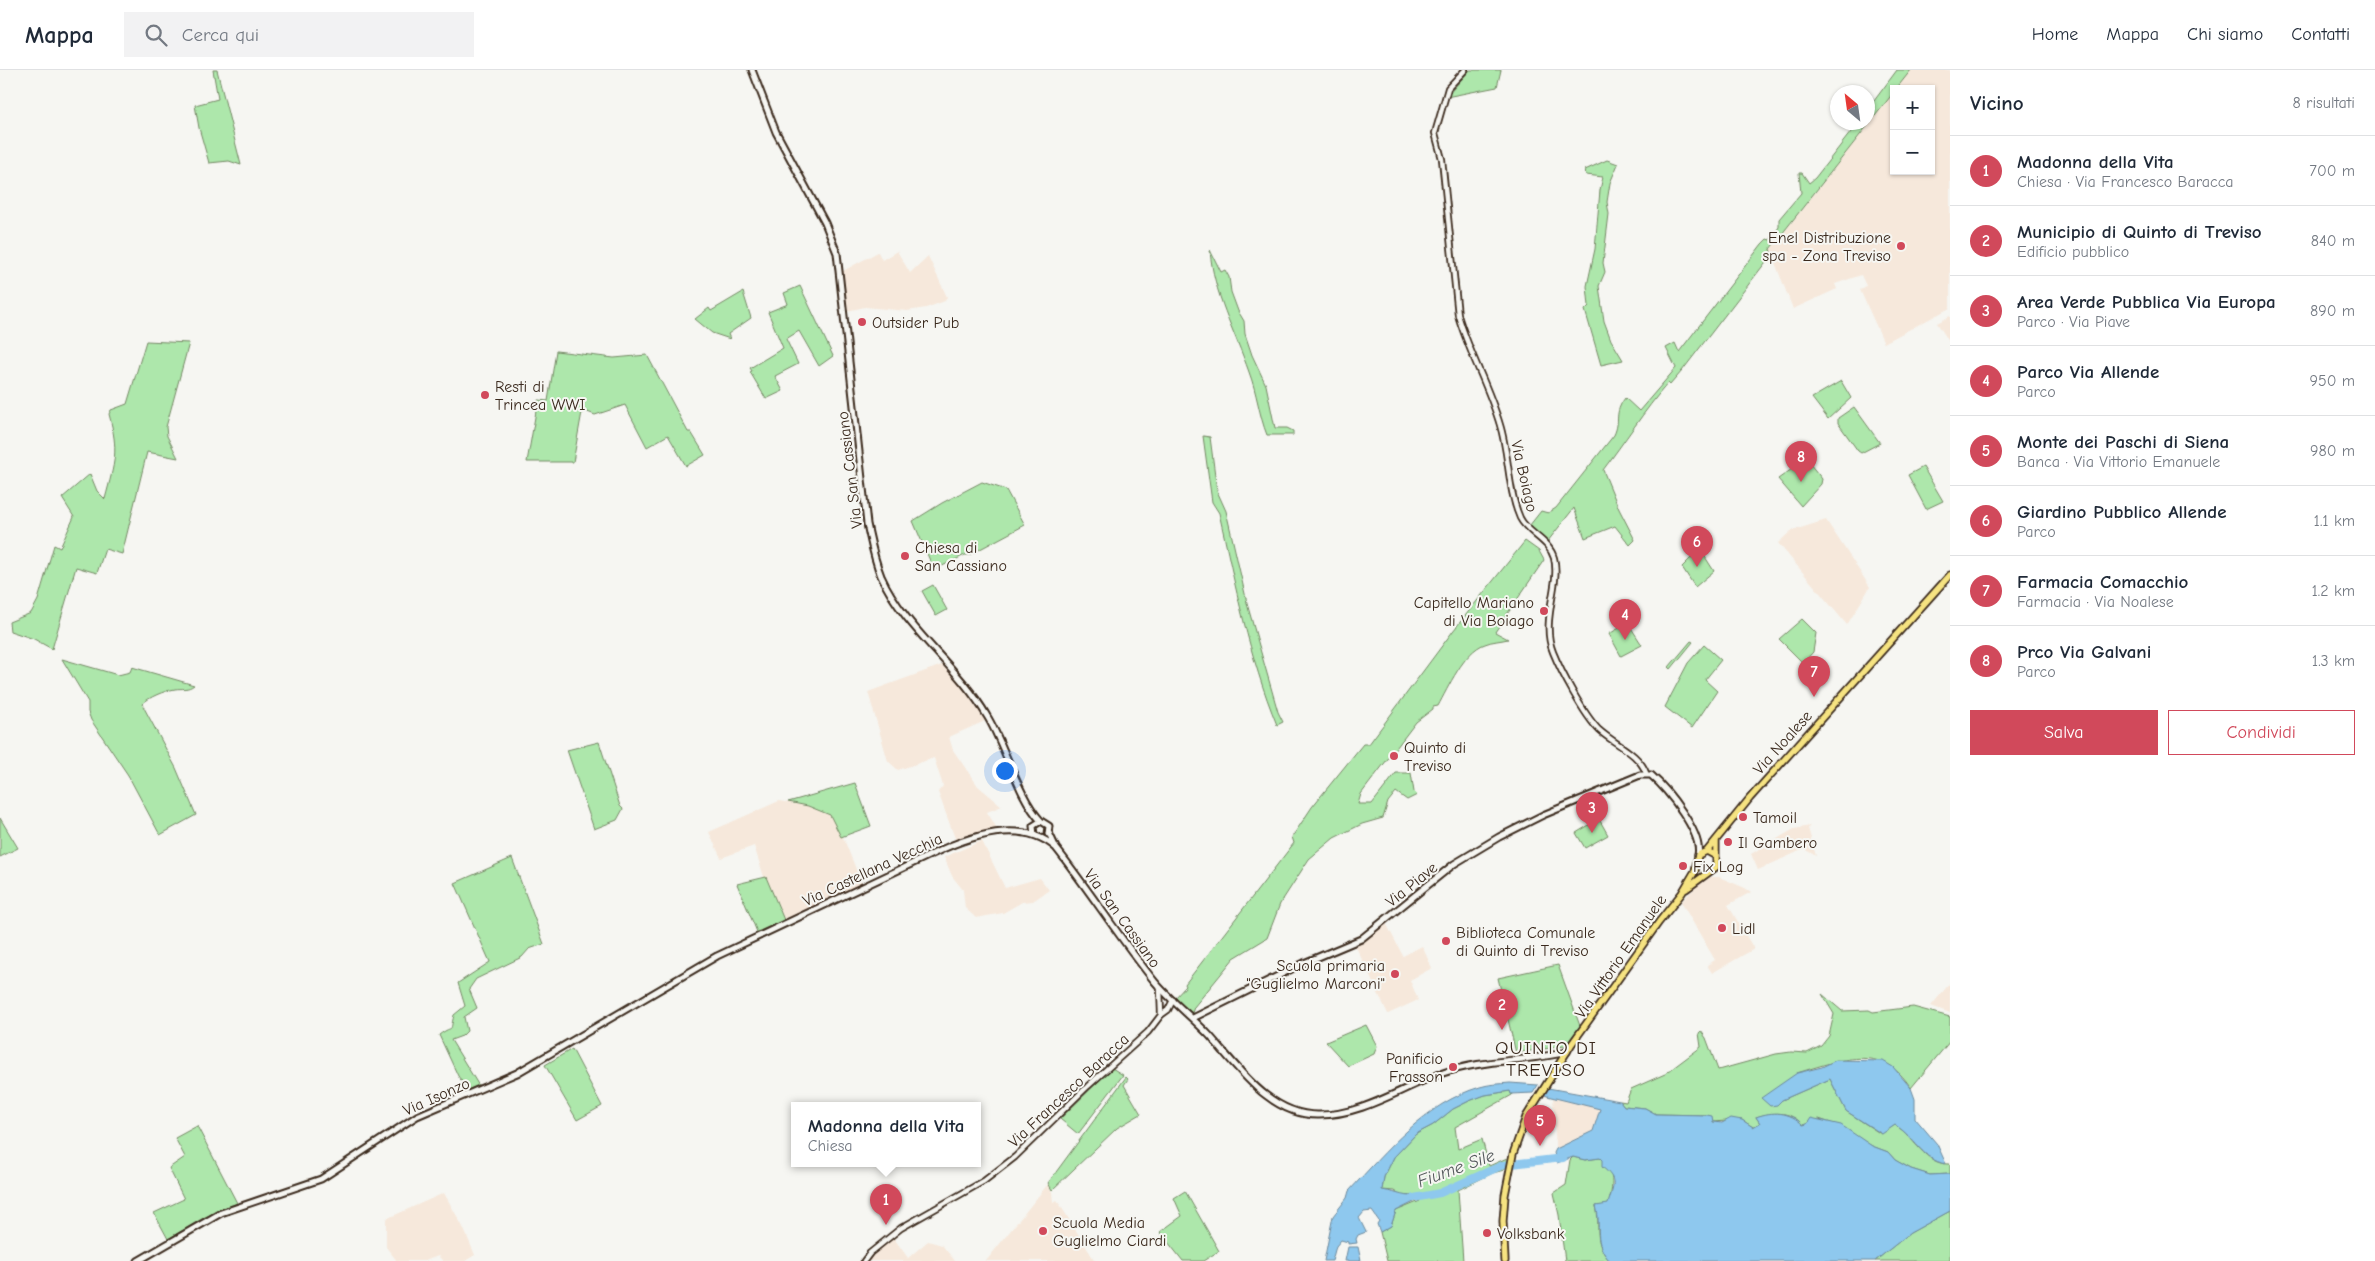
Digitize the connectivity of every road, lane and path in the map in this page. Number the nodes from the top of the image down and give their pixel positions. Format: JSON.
{"nodes":[{"id":1,"x":752,"y":70,"type":"edge"},
{"id":2,"x":1465,"y":70,"type":"edge"},
{"id":3,"x":1950,"y":575,"type":"edge"},
{"id":4,"x":1646,"y":773,"type":"junction"},
{"id":5,"x":1030,"y":805,"type":"junction"},
{"id":6,"x":1041,"y":821,"type":"junction"},
{"id":7,"x":1033,"y":825,"type":"junction"},
{"id":8,"x":1018,"y":832,"type":"junction"},
{"id":9,"x":1049,"y":832,"type":"junction"},
{"id":10,"x":1034,"y":835,"type":"junction"},
{"id":11,"x":1042,"y":838,"type":"junction"},
{"id":12,"x":1697,"y":840,"type":"junction"},
{"id":13,"x":1714,"y":842,"type":"junction"},
{"id":14,"x":1703,"y":845,"type":"junction"},
{"id":15,"x":1056,"y":848,"type":"junction"},
{"id":16,"x":1707,"y":851,"type":"junction"},
{"id":17,"x":1698,"y":856,"type":"junction"},
{"id":18,"x":1716,"y":856,"type":"junction"},
{"id":19,"x":1697,"y":864,"type":"junction"},
{"id":20,"x":1708,"y":872,"type":"junction"},
{"id":21,"x":1682,"y":893,"type":"junction"},
{"id":22,"x":742,"y":944,"type":"joint"},
{"id":23,"x":1160,"y":988,"type":"junction"},
{"id":24,"x":1173,"y":1000,"type":"junction"},
{"id":25,"x":1162,"y":1007,"type":"junction"},
{"id":26,"x":1182,"y":1008,"type":"junction"},
{"id":27,"x":1168,"y":1010,"type":"junction"},
{"id":28,"x":1161,"y":1015,"type":"junction"},
{"id":29,"x":1193,"y":1018,"type":"junction"},
{"id":30,"x":1569,"y":1051,"type":"junction"},
{"id":31,"x":138,"y":1261,"type":"edge"},
{"id":32,"x":864,"y":1261,"type":"edge"},
{"id":33,"x":1505,"y":1261,"type":"edge"}],
"edges":[{"from":1,"to":5,"type":"main road","name":"Via San Cassiano"},
{"from":2,"to":4,"type":"street","name":"Via Boiago"},
{"from":3,"to":13,"type":"main road","name":"Via Noalese"},
{"from":4,"to":12,"type":"main road","name":"Via Boiago"},
{"from":4,"to":29,"type":"main road","name":"Via Piave"},
{"from":5,"to":6,"type":"main road","name":"Via San Cassiano"},
{"from":5,"to":7,"type":"main road","name":"Via San Cassiano"},
{"from":6,"to":7,"type":"main road"},
{"from":6,"to":9,"type":"main road"},
{"from":7,"to":8,"type":"main road","name":"Via Castellana Vecchia"},
{"from":7,"to":10,"type":"main road"},
{"from":8,"to":10,"type":"main road","name":"Via Castellana Vecchia"},
{"from":8,"to":22,"type":"main road","name":"Via Castellana Vecchia"},
{"from":9,"to":11,"type":"main road"},
{"from":9,"to":15,"type":"main road","name":"Via San Cassiano"},
{"from":10,"to":11,"type":"main road"},
{"from":11,"to":15,"type":"main road","name":"Via San Cassiano"},
{"from":12,"to":14,"type":"main road","name":"Via Boiago"},
{"from":12,"to":17,"type":"main road","name":"Via Boiago"},
{"from":13,"to":14,"type":"main road"},
{"from":13,"to":16,"type":"main road","name":"Via Noalese"},
{"from":13,"to":18,"type":"main road"},
{"from":14,"to":16,"type":"main road","name":"Via Boiago"},
{"from":15,"to":23,"type":"main road","name":"Via San Cassiano"},
{"from":16,"to":17,"type":"main road"},
{"from":16,"to":18,"type":"main road"},
{"from":17,"to":19,"type":"main road"},
{"from":18,"to":20,"type":"main road"},
{"from":19,"to":20,"type":"main road"},
{"from":19,"to":21,"type":"main road","name":"Via Vittorio Emanuele"},
{"from":20,"to":21,"type":"main road","name":"Via Vittorio Emanuele"},
{"from":21,"to":30,"type":"main road","name":"Via Vittorio Emanuele"},
{"from":22,"to":31,"type":"main road","name":"Via Isonzo"},
{"from":23,"to":24,"type":"main road","name":"Via San Cassiano"},
{"from":23,"to":25,"type":"street"},
{"from":24,"to":25,"type":"street"},
{"from":24,"to":26,"type":"main road","name":"Via San Cassiano"},
{"from":24,"to":27,"type":"street","name":"Via Francesco Baracca"},
{"from":25,"to":28,"type":"street"},
{"from":26,"to":27,"type":"street","name":"Via Francesco Baracca"},
{"from":26,"to":29,"type":"main road","name":"Via San Cassiano"},
{"from":27,"to":28,"type":"street","name":"Via Francesco Baracca"},
{"from":28,"to":32,"type":"street","name":"Via Francesco Baracca"},
{"from":29,"to":30,"type":"main road","name":"Via San Cassiano"},
{"from":30,"to":33,"type":"main road","name":"Via Vittorio Emanuele"}]}
